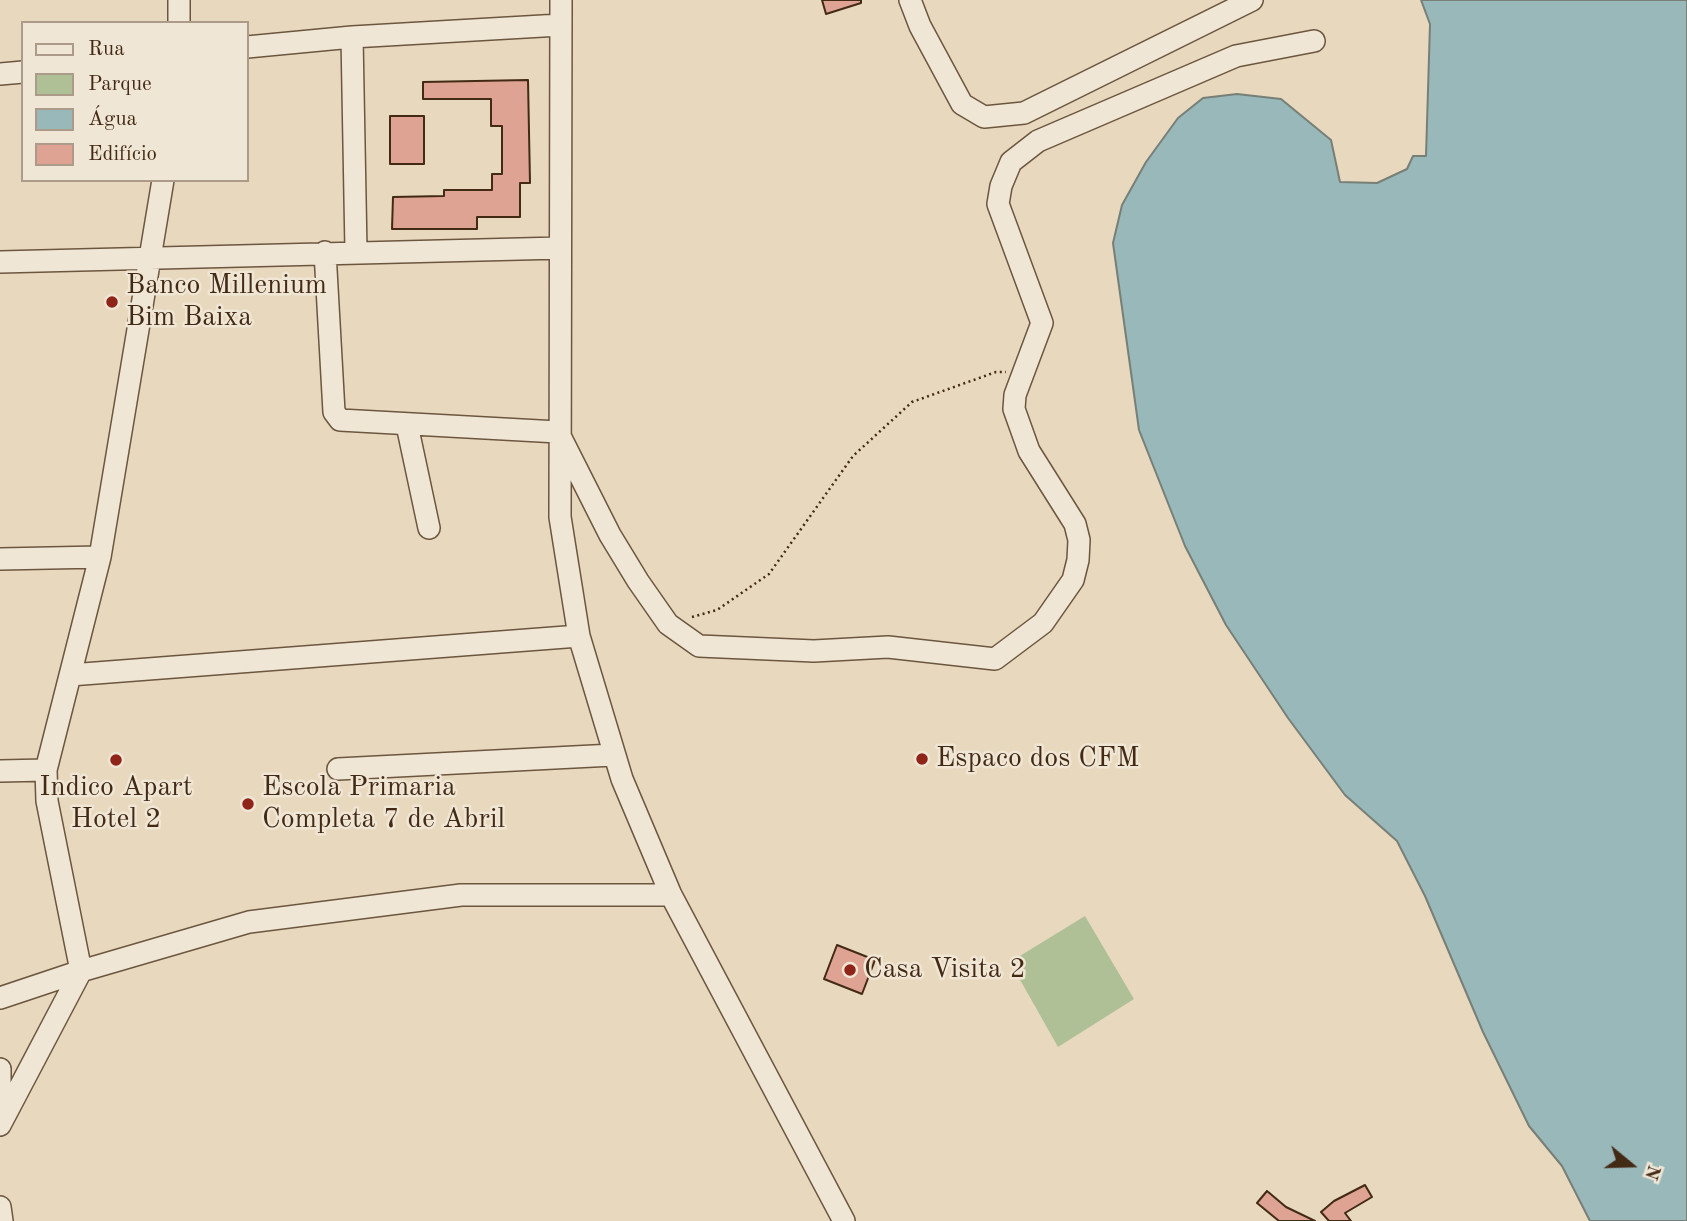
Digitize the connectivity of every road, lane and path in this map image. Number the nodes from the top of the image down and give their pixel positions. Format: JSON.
{"nodes":[{"id":1,"x":179,"y":0,"type":"edge"},
{"id":2,"x":561,"y":0,"type":"edge"},
{"id":3,"x":910,"y":0,"type":"edge"},
{"id":4,"x":1252,"y":0,"type":"edge"},
{"id":5,"x":179,"y":21,"type":"edge"},
{"id":6,"x":560,"y":25,"type":"junction"},
{"id":7,"x":352,"y":37,"type":"junction"},
{"id":8,"x":1314,"y":41,"type":"dead end"},
{"id":9,"x":248,"y":47,"type":"edge"},
{"id":10,"x":21,"y":72,"type":"edge"},
{"id":11,"x":0,"y":74,"type":"edge"},
{"id":12,"x":163,"y":182,"type":"edge"},
{"id":13,"x":560,"y":248,"type":"junction"},
{"id":14,"x":356,"y":251,"type":"junction"},
{"id":15,"x":325,"y":253,"type":"junction"},
{"id":16,"x":151,"y":260,"type":"junction"},
{"id":17,"x":0,"y":262,"type":"edge"},
{"id":18,"x":1027,"y":368,"type":"junction"},
{"id":19,"x":407,"y":425,"type":"junction"},
{"id":20,"x":558,"y":432,"type":"junction"},
{"id":21,"x":429,"y":528,"type":"dead end"},
{"id":22,"x":100,"y":556,"type":"junction"},
{"id":23,"x":0,"y":559,"type":"edge"},
{"id":24,"x":668,"y":624,"type":"junction"},
{"id":25,"x":579,"y":636,"type":"junction"},
{"id":26,"x":70,"y":675,"type":"junction"},
{"id":27,"x":613,"y":755,"type":"junction"},
{"id":28,"x":338,"y":769,"type":"dead end"},
{"id":29,"x":46,"y":770,"type":"junction"},
{"id":30,"x":0,"y":771,"type":"edge"},
{"id":31,"x":671,"y":895,"type":"junction"},
{"id":32,"x":81,"y":971,"type":"junction"},
{"id":33,"x":0,"y":998,"type":"edge"},
{"id":34,"x":0,"y":1069,"type":"edge"},
{"id":35,"x":0,"y":1107,"type":"edge"},
{"id":36,"x":0,"y":1125,"type":"edge"},
{"id":37,"x":0,"y":1206,"type":"edge"},
{"id":38,"x":2,"y":1221,"type":"edge"},
{"id":39,"x":844,"y":1221,"type":"edge"}],
"edges":[{"from":1,"to":5,"type":"street"},
{"from":2,"to":6,"type":"street"},
{"from":3,"to":4,"type":"street"},
{"from":6,"to":7,"type":"street"},
{"from":6,"to":13,"type":"street"},
{"from":7,"to":9,"type":"street"},
{"from":7,"to":14,"type":"street"},
{"from":8,"to":18,"type":"street"},
{"from":10,"to":11,"type":"street"},
{"from":12,"to":16,"type":"street"},
{"from":13,"to":14,"type":"street"},
{"from":13,"to":20,"type":"street"},
{"from":14,"to":15,"type":"street"},
{"from":15,"to":16,"type":"street"},
{"from":15,"to":19,"type":"street"},
{"from":16,"to":17,"type":"street"},
{"from":16,"to":22,"type":"street"},
{"from":18,"to":24,"type":"path"},
{"from":18,"to":24,"type":"street"},
{"from":19,"to":20,"type":"street"},
{"from":19,"to":21,"type":"street"},
{"from":20,"to":24,"type":"street"},
{"from":20,"to":25,"type":"street"},
{"from":22,"to":23,"type":"street"},
{"from":22,"to":26,"type":"street"},
{"from":25,"to":26,"type":"street"},
{"from":25,"to":27,"type":"street"},
{"from":26,"to":29,"type":"street"},
{"from":27,"to":28,"type":"street"},
{"from":27,"to":31,"type":"street"},
{"from":29,"to":30,"type":"street"},
{"from":29,"to":32,"type":"street"},
{"from":31,"to":32,"type":"street"},
{"from":31,"to":39,"type":"street"},
{"from":32,"to":33,"type":"street"},
{"from":32,"to":36,"type":"street"},
{"from":34,"to":35,"type":"street"},
{"from":37,"to":38,"type":"street"}]}
